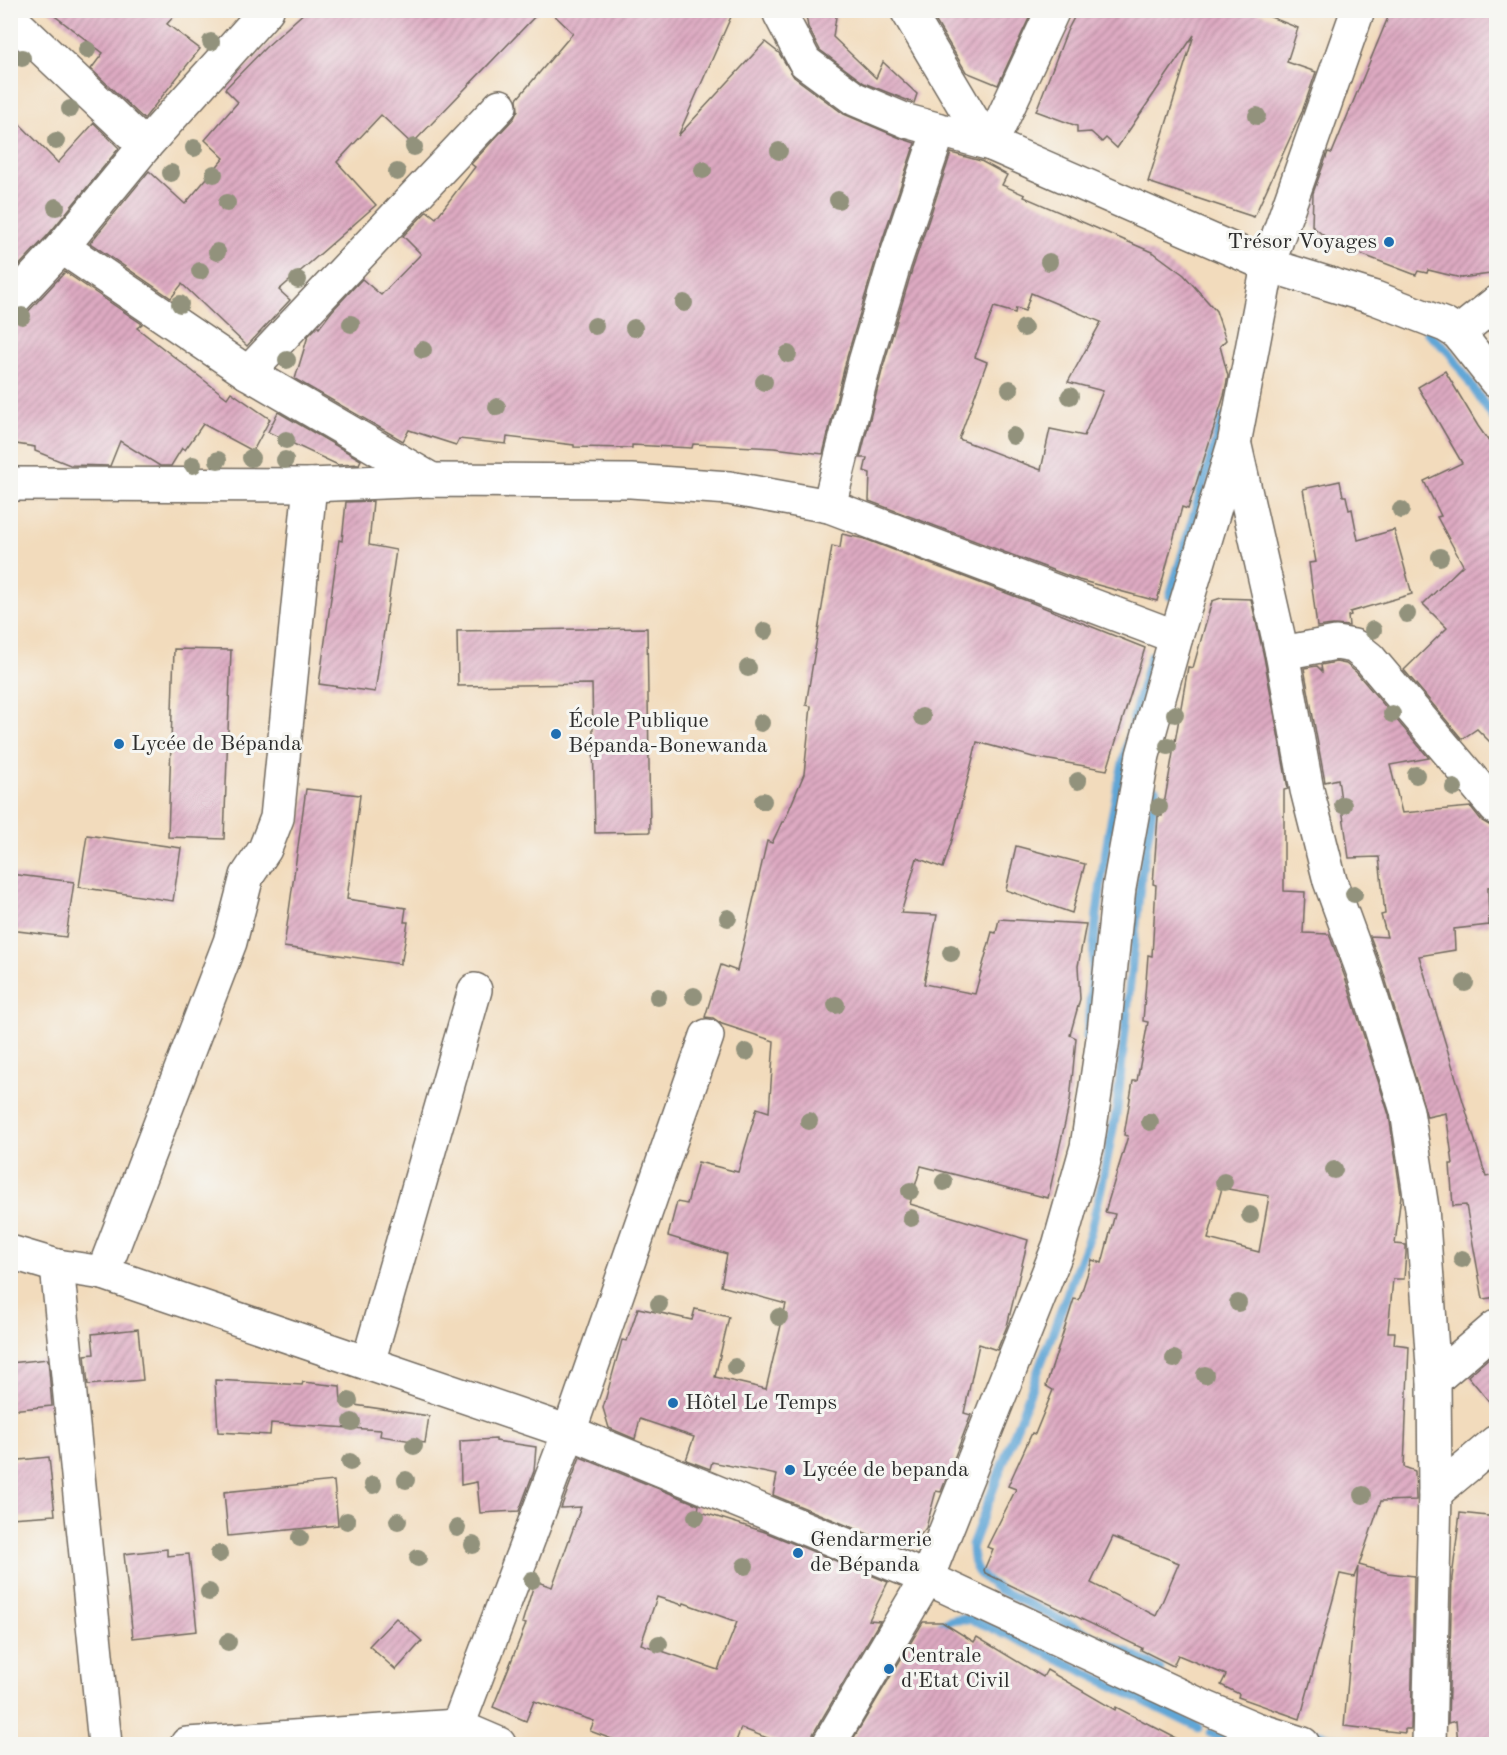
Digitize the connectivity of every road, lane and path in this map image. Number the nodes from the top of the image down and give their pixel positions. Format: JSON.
{"nodes":[{"id":1,"x":267,"y":10,"type":"edge"},
{"id":2,"x":780,"y":10,"type":"edge"},
{"id":3,"x":907,"y":10,"type":"edge"},
{"id":4,"x":1053,"y":10,"type":"edge"},
{"id":5,"x":1358,"y":10,"type":"edge"},
{"id":6,"x":10,"y":18,"type":"edge"},
{"id":7,"x":501,"y":106,"type":"dead end"},
{"id":8,"x":939,"y":130,"type":"junction"},
{"id":9,"x":991,"y":144,"type":"junction"},
{"id":10,"x":145,"y":146,"type":"junction"},
{"id":11,"x":62,"y":247,"type":"junction"},
{"id":12,"x":1268,"y":265,"type":"junction"},
{"id":13,"x":10,"y":303,"type":"edge"},
{"id":14,"x":1497,"y":303,"type":"edge"},
{"id":15,"x":1458,"y":333,"type":"junction"},
{"id":16,"x":248,"y":373,"type":"junction"},
{"id":17,"x":1497,"y":381,"type":"edge"},
{"id":18,"x":1234,"y":444,"type":"junction"},
{"id":19,"x":432,"y":480,"type":"junction"},
{"id":20,"x":10,"y":484,"type":"edge"},
{"id":21,"x":309,"y":485,"type":"junction"},
{"id":22,"x":829,"y":506,"type":"junction"},
{"id":23,"x":1176,"y":637,"type":"junction"},
{"id":24,"x":1282,"y":653,"type":"junction"},
{"id":25,"x":1497,"y":808,"type":"edge"},
{"id":26,"x":475,"y":990,"type":"dead end"},
{"id":27,"x":706,"y":1036,"type":"dead end"},
{"id":28,"x":10,"y":1252,"type":"edge"},
{"id":29,"x":57,"y":1266,"type":"junction"},
{"id":30,"x":103,"y":1273,"type":"junction"},
{"id":31,"x":1497,"y":1327,"type":"edge"},
{"id":32,"x":368,"y":1363,"type":"junction"},
{"id":33,"x":1434,"y":1380,"type":"junction"},
{"id":34,"x":569,"y":1432,"type":"junction"},
{"id":35,"x":1497,"y":1442,"type":"edge"},
{"id":36,"x":1435,"y":1493,"type":"junction"},
{"id":37,"x":927,"y":1578,"type":"junction"},
{"id":38,"x":454,"y":1735,"type":"edge"},
{"id":39,"x":105,"y":1744,"type":"edge"},
{"id":40,"x":187,"y":1744,"type":"edge"},
{"id":41,"x":500,"y":1744,"type":"edge"},
{"id":42,"x":829,"y":1744,"type":"edge"},
{"id":43,"x":1303,"y":1744,"type":"edge"},
{"id":44,"x":1429,"y":1744,"type":"edge"}],
"edges":[{"from":1,"to":10,"type":"street"},
{"from":2,"to":8,"type":"street"},
{"from":3,"to":9,"type":"street"},
{"from":4,"to":9,"type":"street"},
{"from":5,"to":12,"type":"street"},
{"from":6,"to":10,"type":"street"},
{"from":7,"to":16,"type":"street"},
{"from":8,"to":9,"type":"street"},
{"from":8,"to":22,"type":"street"},
{"from":9,"to":12,"type":"street"},
{"from":10,"to":11,"type":"street"},
{"from":11,"to":13,"type":"street"},
{"from":11,"to":16,"type":"street"},
{"from":12,"to":15,"type":"street"},
{"from":12,"to":18,"type":"street"},
{"from":14,"to":15,"type":"street"},
{"from":15,"to":17,"type":"street"},
{"from":16,"to":19,"type":"street"},
{"from":18,"to":23,"type":"street"},
{"from":18,"to":24,"type":"street"},
{"from":19,"to":21,"type":"street"},
{"from":19,"to":22,"type":"street"},
{"from":20,"to":21,"type":"street"},
{"from":21,"to":30,"type":"street"},
{"from":22,"to":23,"type":"street"},
{"from":23,"to":37,"type":"street"},
{"from":24,"to":25,"type":"street"},
{"from":24,"to":33,"type":"street"},
{"from":26,"to":32,"type":"street"},
{"from":27,"to":34,"type":"street"},
{"from":28,"to":29,"type":"street"},
{"from":29,"to":30,"type":"street"},
{"from":29,"to":39,"type":"street"},
{"from":30,"to":32,"type":"street"},
{"from":31,"to":33,"type":"street"},
{"from":32,"to":34,"type":"street"},
{"from":33,"to":36,"type":"street"},
{"from":34,"to":37,"type":"street"},
{"from":34,"to":38,"type":"street"},
{"from":35,"to":36,"type":"street"},
{"from":36,"to":44,"type":"street"},
{"from":37,"to":42,"type":"street"},
{"from":37,"to":43,"type":"street"},
{"from":38,"to":40,"type":"street"},
{"from":38,"to":41,"type":"street"}]}
